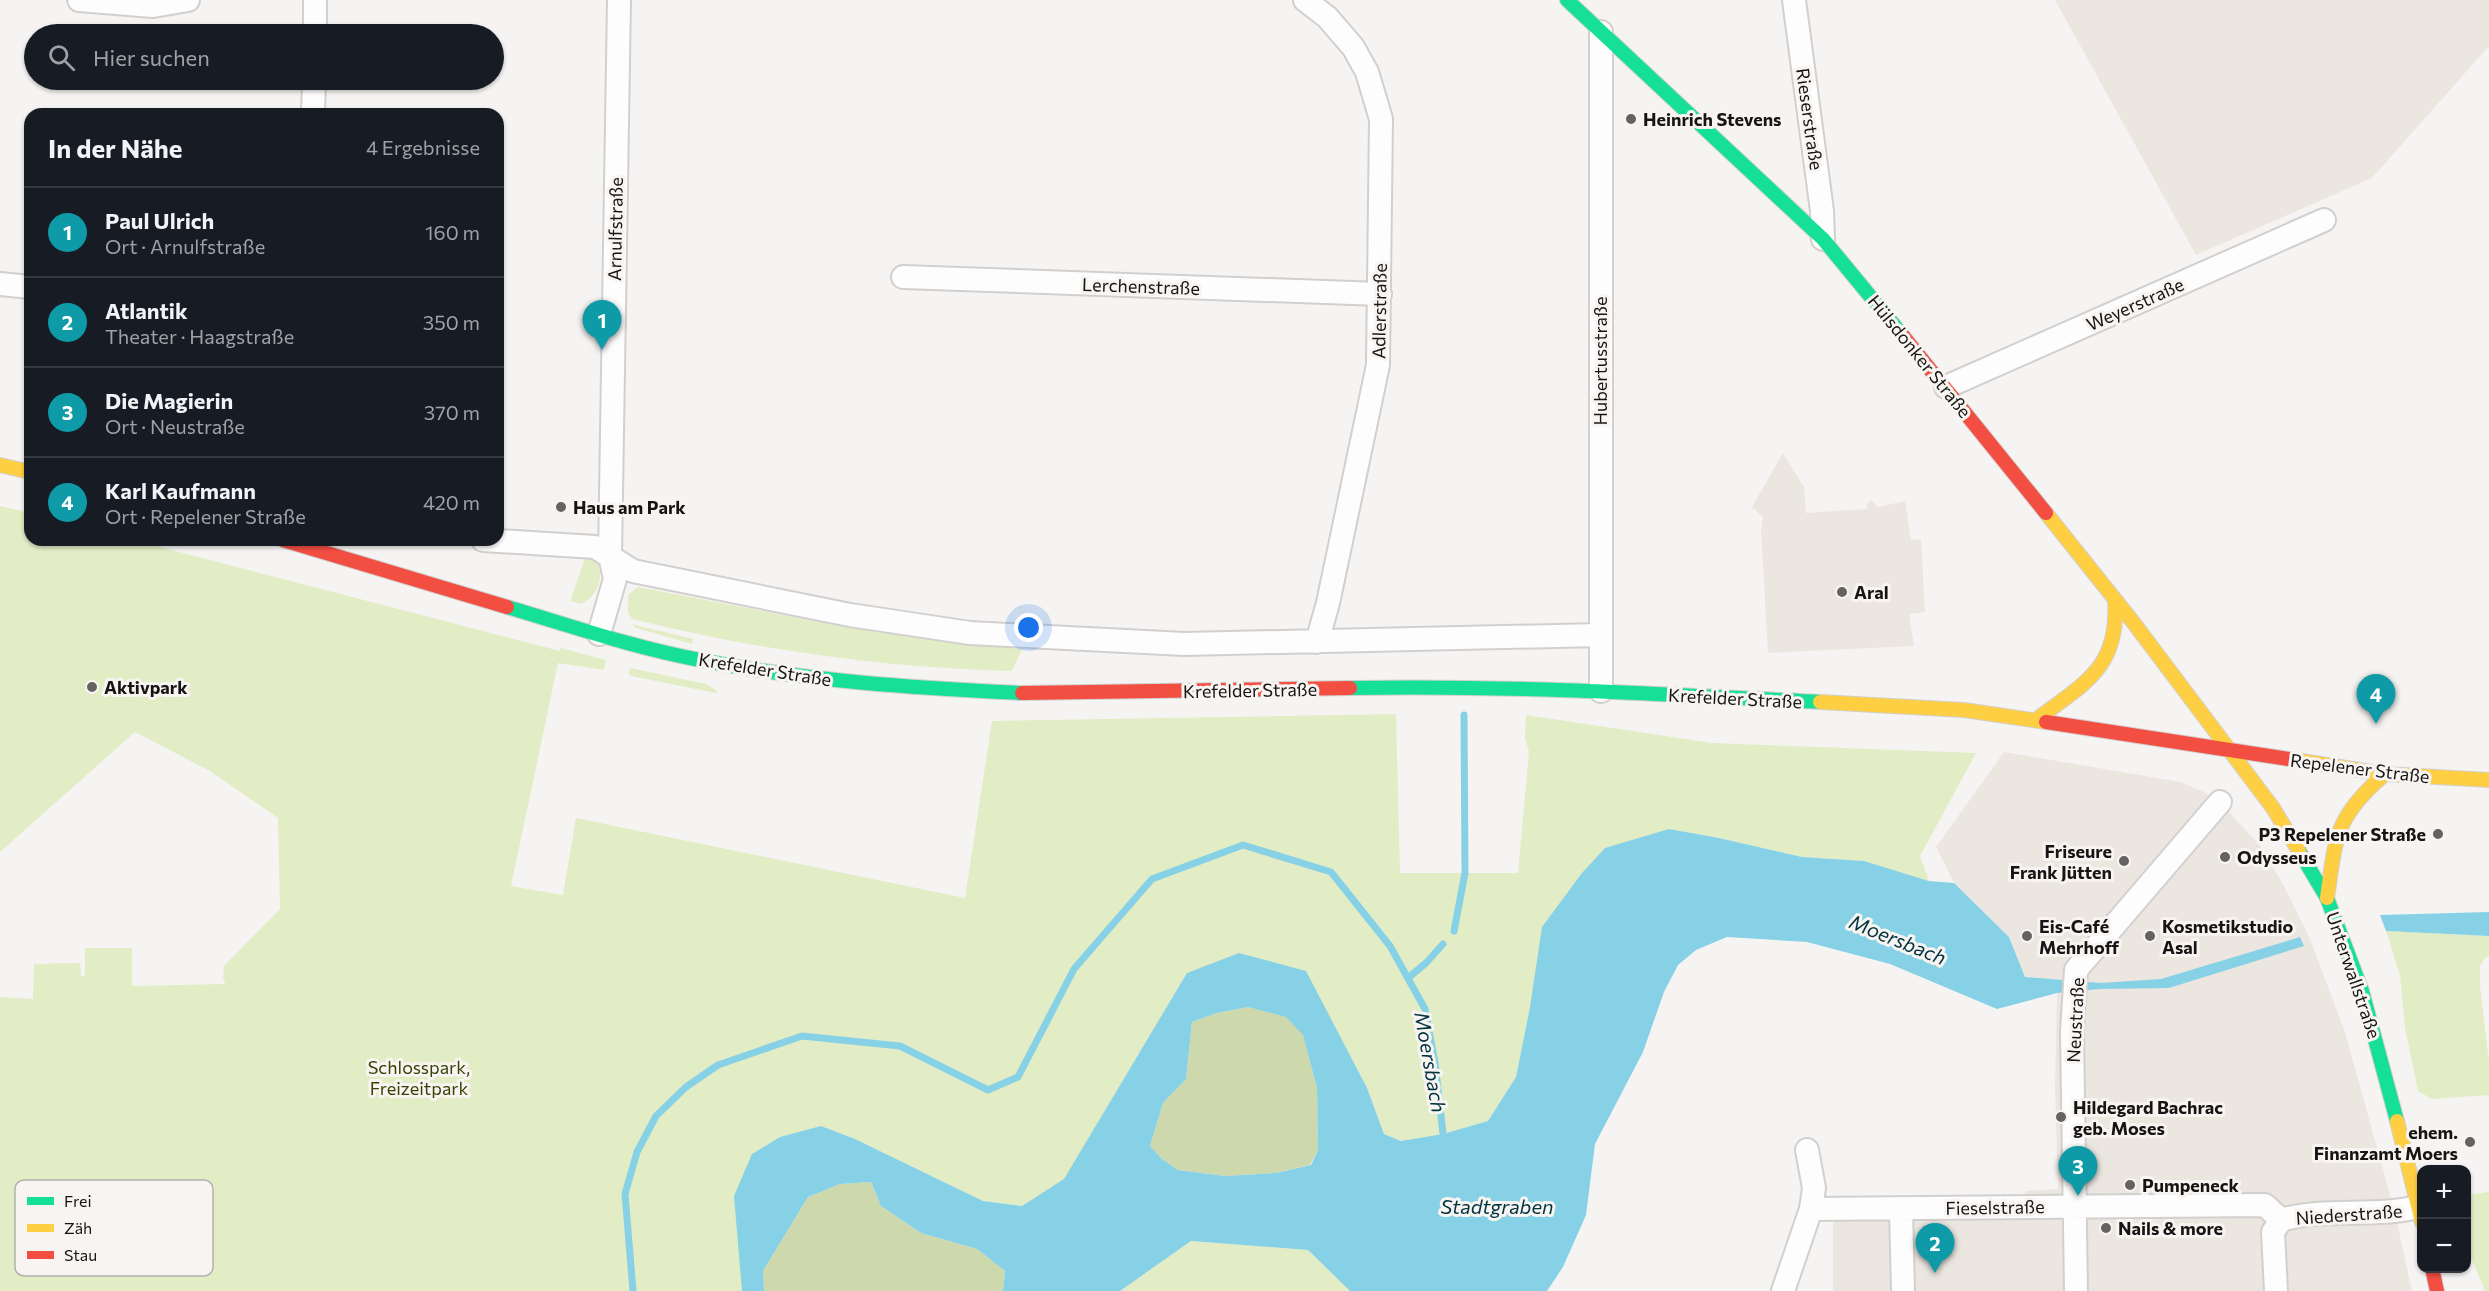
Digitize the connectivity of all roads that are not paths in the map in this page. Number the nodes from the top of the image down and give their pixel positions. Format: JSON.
{"nodes":[{"id":1,"x":79,"y":0,"type":"edge"},
{"id":2,"x":188,"y":0,"type":"edge"},
{"id":3,"x":315,"y":0,"type":"edge"},
{"id":4,"x":619,"y":0,"type":"edge"},
{"id":5,"x":1305,"y":0,"type":"edge"},
{"id":6,"x":1567,"y":0,"type":"edge"},
{"id":7,"x":1794,"y":0,"type":"edge"},
{"id":8,"x":315,"y":24,"type":"edge"},
{"id":9,"x":1601,"y":32,"type":"junction"},
{"id":10,"x":314,"y":90,"type":"edge"},
{"id":11,"x":313,"y":108,"type":"edge"},
{"id":12,"x":2324,"y":220,"type":"dead end"},
{"id":13,"x":1823,"y":239,"type":"junction"},
{"id":14,"x":903,"y":277,"type":"dead end"},
{"id":15,"x":0,"y":284,"type":"edge"},
{"id":16,"x":24,"y":286,"type":"edge"},
{"id":17,"x":1380,"y":294,"type":"junction"},
{"id":18,"x":1946,"y":387,"type":"junction"},
{"id":19,"x":0,"y":465,"type":"edge"},
{"id":20,"x":24,"y":471,"type":"edge"},
{"id":21,"x":504,"y":541,"type":"edge"},
{"id":22,"x":304,"y":546,"type":"edge"},
{"id":23,"x":610,"y":556,"type":"junction"},
{"id":24,"x":2115,"y":601,"type":"junction"},
{"id":25,"x":599,"y":634,"type":"junction"},
{"id":26,"x":1600,"y":635,"type":"junction"},
{"id":27,"x":1317,"y":642,"type":"junction"},
{"id":28,"x":1601,"y":691,"type":"junction"},
{"id":29,"x":2036,"y":720,"type":"junction"},
{"id":30,"x":2231,"y":752,"type":"junction"},
{"id":31,"x":2385,"y":774,"type":"junction"},
{"id":32,"x":2489,"y":780,"type":"edge"},
{"id":33,"x":2220,"y":802,"type":"dead end"},
{"id":34,"x":2329,"y":902,"type":"junction"},
{"id":35,"x":1807,"y":1150,"type":"dead end"},
{"id":36,"x":2417,"y":1202,"type":"edge"},
{"id":37,"x":2074,"y":1207,"type":"junction"},
{"id":38,"x":1901,"y":1208,"type":"junction"},
{"id":39,"x":1811,"y":1209,"type":"junction"},
{"id":40,"x":2417,"y":1214,"type":"edge"},
{"id":41,"x":2281,"y":1220,"type":"junction"},
{"id":42,"x":2433,"y":1273,"type":"edge"},
{"id":43,"x":1783,"y":1291,"type":"edge"},
{"id":44,"x":1903,"y":1291,"type":"edge"},
{"id":45,"x":2076,"y":1291,"type":"edge"},
{"id":46,"x":2276,"y":1291,"type":"edge"},
{"id":47,"x":2437,"y":1291,"type":"edge"}],
"edges":[{"from":1,"to":2,"type":"street"},
{"from":3,"to":8,"type":"street"},
{"from":4,"to":23,"type":"street","name":"Arnulfstraße"},
{"from":5,"to":17,"type":"street","name":"Adlerstraße"},
{"from":6,"to":9,"type":"main road","name":"Hülsdonker Straße"},
{"from":7,"to":13,"type":"street","name":"Rieserstraße"},
{"from":9,"to":13,"type":"main road","name":"Hülsdonker Straße"},
{"from":9,"to":26,"type":"street","name":"Hubertusstraße"},
{"from":10,"to":11,"type":"street"},
{"from":12,"to":18,"type":"street","name":"Weyerstraße"},
{"from":13,"to":18,"type":"main road","name":"Hülsdonker Straße"},
{"from":14,"to":17,"type":"street","name":"Lerchenstraße"},
{"from":15,"to":16,"type":"street"},
{"from":17,"to":27,"type":"street","name":"Adlerstraße"},
{"from":18,"to":24,"type":"main road","name":"Hülsdonker Straße"},
{"from":19,"to":20,"type":"main road"},
{"from":21,"to":23,"type":"street"},
{"from":22,"to":25,"type":"main road","name":"Krefelder Straße"},
{"from":23,"to":25,"type":"street","name":"Arnulfstraße"},
{"from":23,"to":27,"type":"street"},
{"from":24,"to":29,"type":"main road"},
{"from":24,"to":30,"type":"main road","name":"Hülsdonker Straße"},
{"from":25,"to":28,"type":"main road","name":"Krefelder Straße"},
{"from":26,"to":27,"type":"street"},
{"from":26,"to":28,"type":"street","name":"Hubertusstraße"},
{"from":28,"to":29,"type":"main road","name":"Krefelder Straße"},
{"from":29,"to":30,"type":"main road","name":"Krefelder Straße"},
{"from":30,"to":31,"type":"main road","name":"Repelener Straße"},
{"from":30,"to":34,"type":"main road","name":"Unterwallstraße"},
{"from":31,"to":32,"type":"main road","name":"Repelener Straße"},
{"from":31,"to":34,"type":"main road"},
{"from":33,"to":37,"type":"street","name":"Neustraße"},
{"from":34,"to":36,"type":"main road","name":"Unterwallstraße"},
{"from":35,"to":39,"type":"street"},
{"from":37,"to":38,"type":"street","name":"Fieselstraße"},
{"from":37,"to":41,"type":"street","name":"Fieselstraße"},
{"from":37,"to":45,"type":"street","name":"Neustraße"},
{"from":38,"to":39,"type":"street","name":"Fieselstraße"},
{"from":38,"to":44,"type":"street"},
{"from":39,"to":43,"type":"street"},
{"from":40,"to":41,"type":"street","name":"Niederstraße"},
{"from":41,"to":46,"type":"street","name":"Niederstraße"},
{"from":42,"to":47,"type":"main road"}]}
